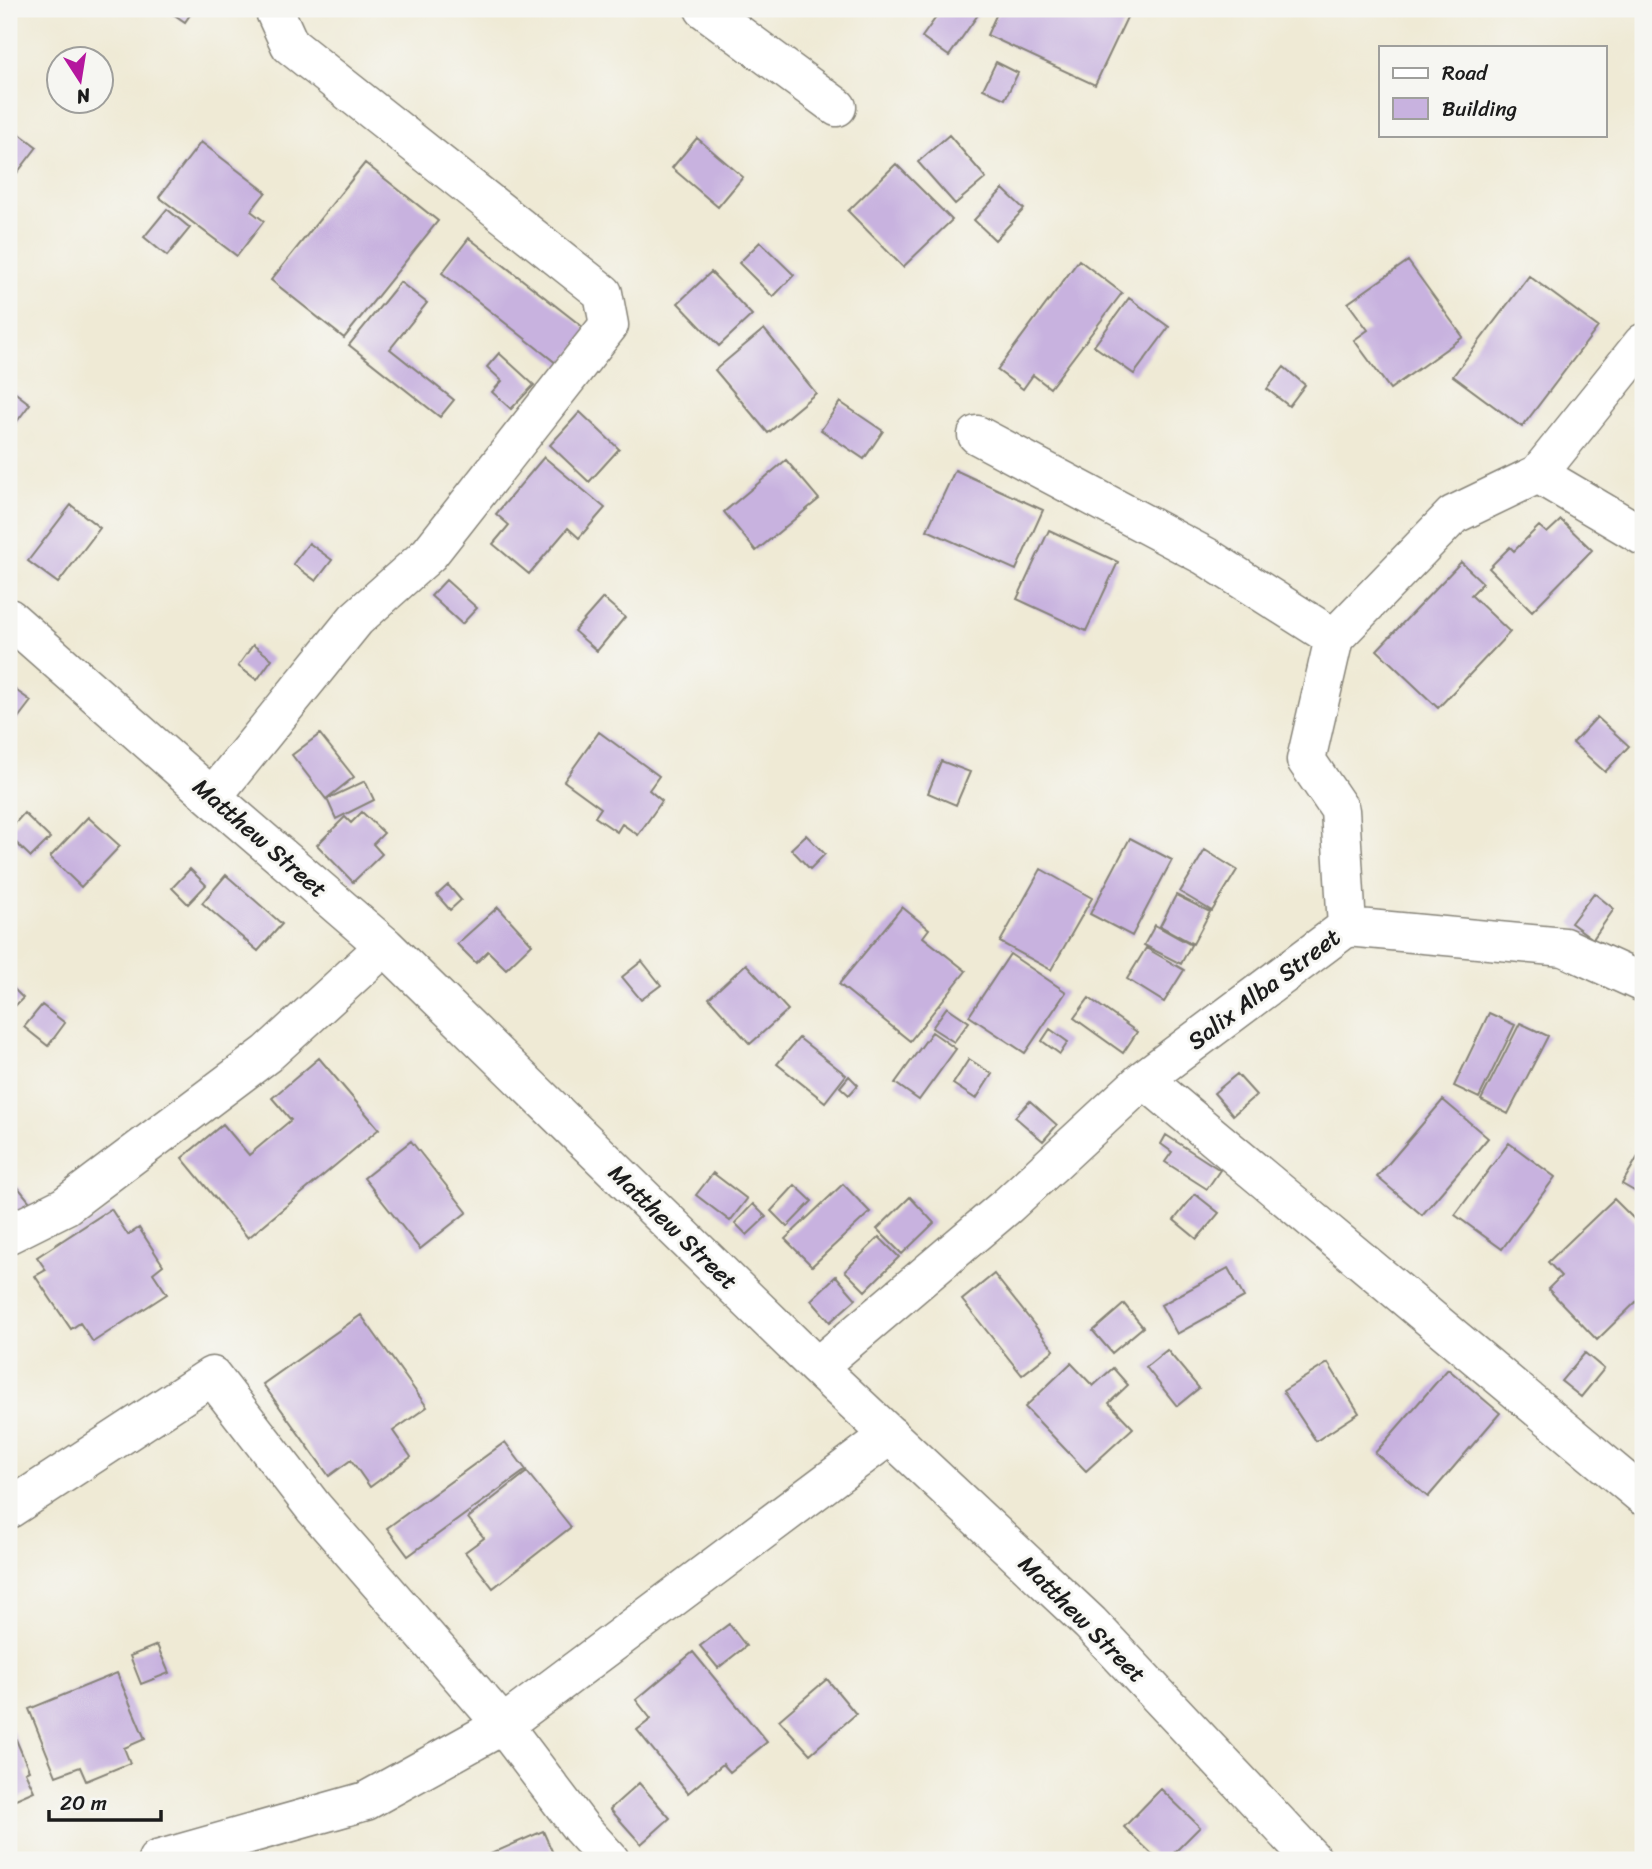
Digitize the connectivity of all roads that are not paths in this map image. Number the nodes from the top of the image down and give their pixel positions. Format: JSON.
{"nodes":[{"id":1,"x":277,"y":9,"type":"edge"},
{"id":2,"x":704,"y":9,"type":"edge"},
{"id":3,"x":837,"y":107,"type":"dead end"},
{"id":4,"x":1643,"y":343,"type":"edge"},
{"id":5,"x":977,"y":435,"type":"dead end"},
{"id":6,"x":1538,"y":474,"type":"junction"},
{"id":7,"x":1643,"y":536,"type":"edge"},
{"id":8,"x":9,"y":618,"type":"edge"},
{"id":9,"x":1334,"y":638,"type":"junction"},
{"id":10,"x":212,"y":797,"type":"junction"},
{"id":11,"x":1347,"y":927,"type":"junction"},
{"id":12,"x":385,"y":946,"type":"junction"},
{"id":13,"x":1643,"y":983,"type":"edge"},
{"id":14,"x":1143,"y":1079,"type":"junction"},
{"id":15,"x":9,"y":1234,"type":"edge"},
{"id":16,"x":817,"y":1367,"type":"junction"},
{"id":17,"x":890,"y":1436,"type":"junction"},
{"id":18,"x":1643,"y":1496,"type":"edge"},
{"id":19,"x":9,"y":1509,"type":"edge"},
{"id":20,"x":503,"y":1725,"type":"junction"},
{"id":21,"x":173,"y":1858,"type":"edge"},
{"id":22,"x":610,"y":1860,"type":"edge"},
{"id":23,"x":1313,"y":1860,"type":"edge"}],
"edges":[{"from":1,"to":10,"type":"street"},
{"from":2,"to":3,"type":"street"},
{"from":4,"to":6,"type":"street"},
{"from":5,"to":9,"type":"street"},
{"from":6,"to":7,"type":"street"},
{"from":6,"to":9,"type":"street"},
{"from":8,"to":10,"type":"street","name":"Matthew Street"},
{"from":9,"to":11,"type":"street","name":"Salix Alba Street"},
{"from":10,"to":12,"type":"street","name":"Matthew Street"},
{"from":11,"to":13,"type":"street"},
{"from":11,"to":14,"type":"street","name":"Salix Alba Street"},
{"from":12,"to":15,"type":"street"},
{"from":12,"to":16,"type":"street","name":"Matthew Street"},
{"from":14,"to":16,"type":"street","name":"Salix Alba Street"},
{"from":14,"to":18,"type":"street"},
{"from":16,"to":17,"type":"street","name":"Matthew Street"},
{"from":17,"to":20,"type":"street"},
{"from":17,"to":23,"type":"street","name":"Matthew Street"},
{"from":19,"to":20,"type":"street"},
{"from":20,"to":21,"type":"street"},
{"from":20,"to":22,"type":"street"}]}
